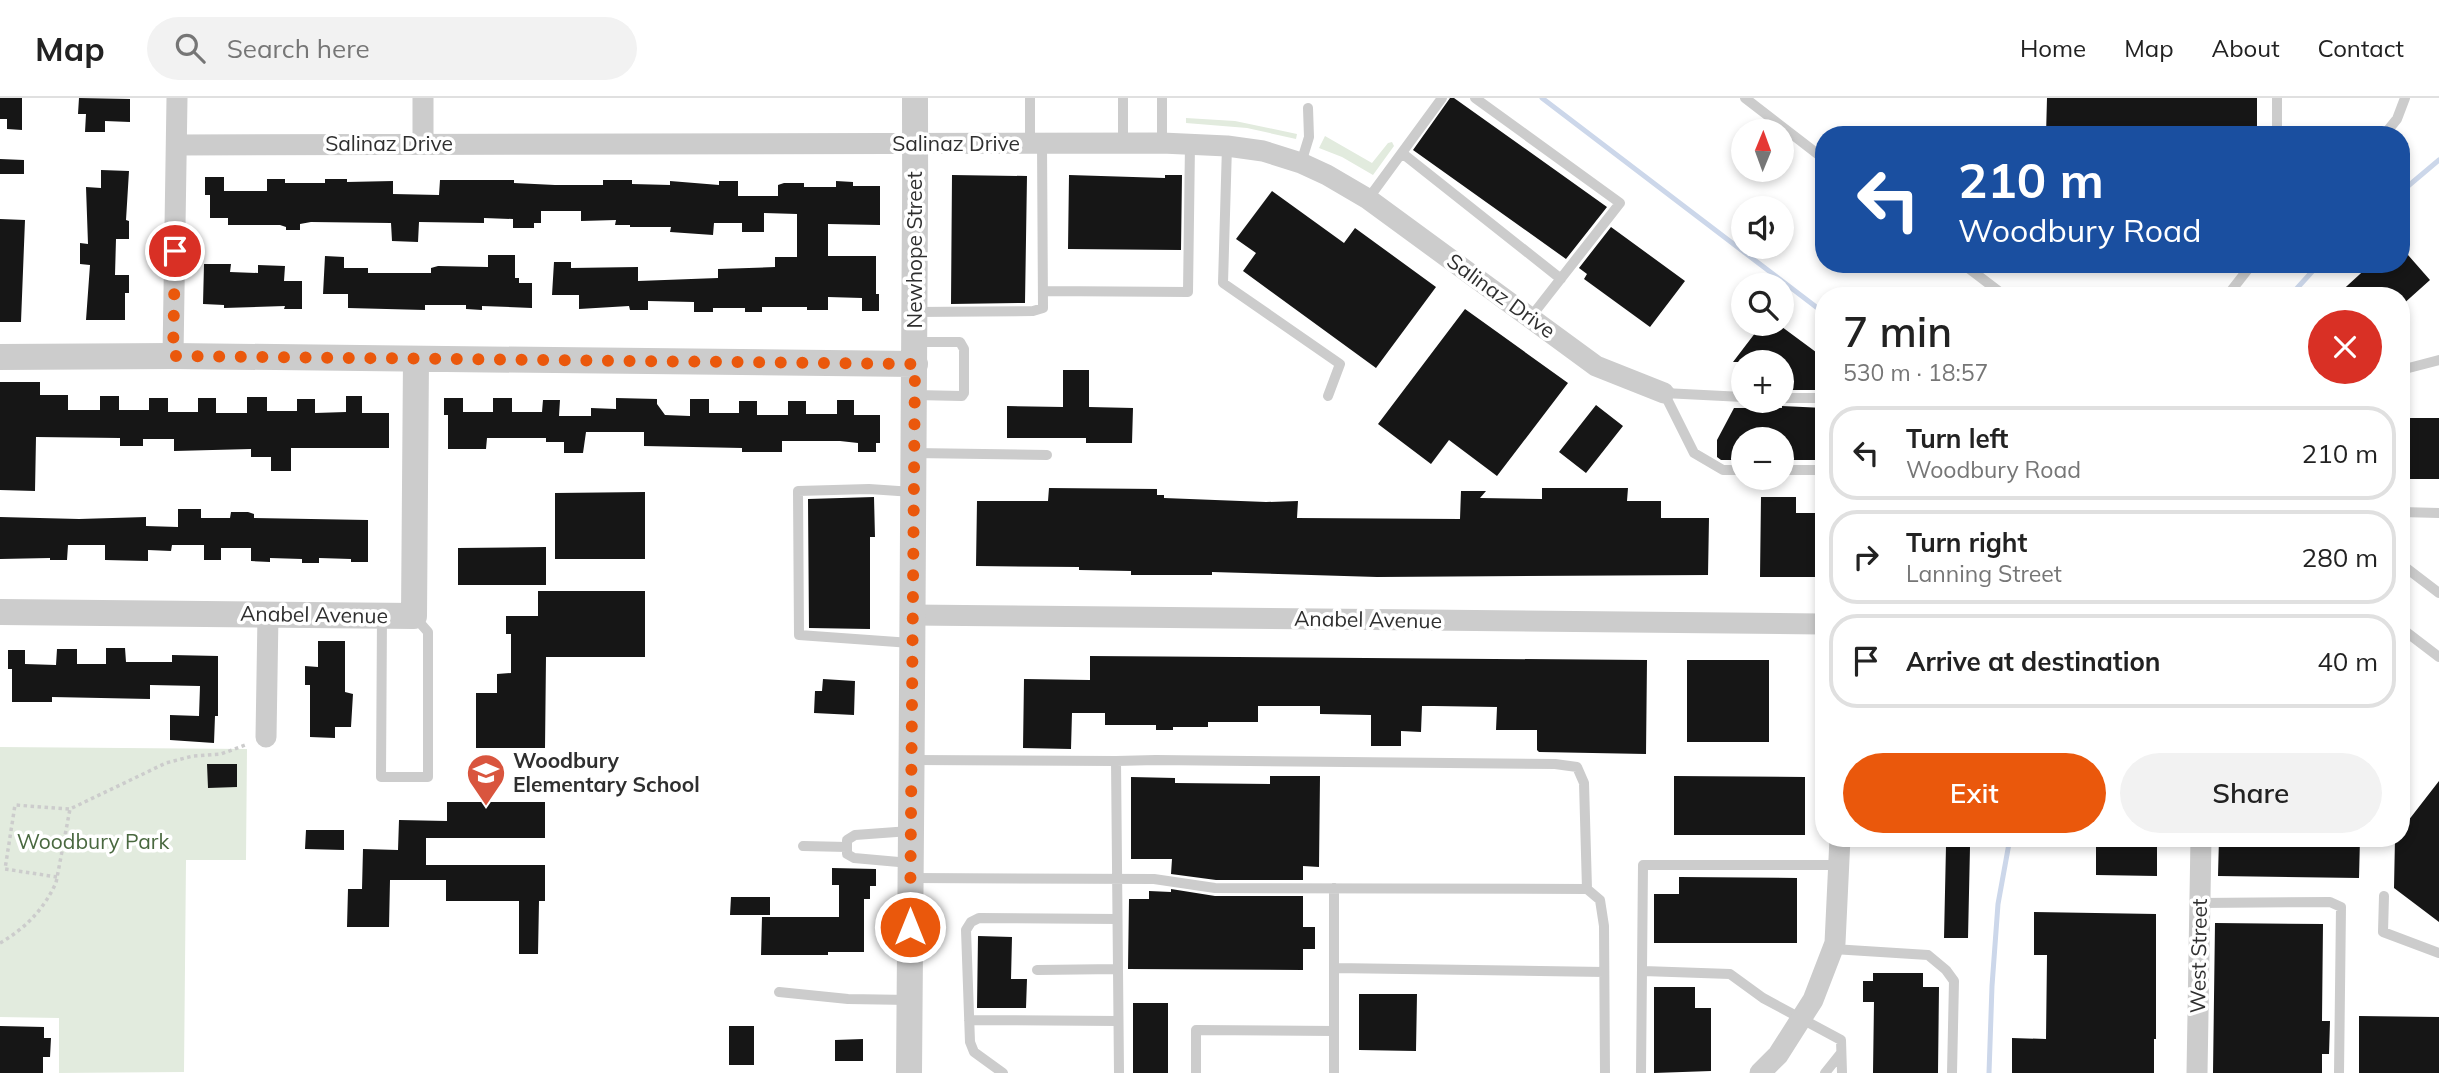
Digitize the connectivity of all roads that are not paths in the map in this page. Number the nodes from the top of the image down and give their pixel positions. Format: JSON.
{"nodes":[{"id":1,"x":177,"y":98,"type":"edge"},
{"id":2,"x":423,"y":98,"type":"edge"},
{"id":3,"x":915,"y":98,"type":"edge"},
{"id":4,"x":1030,"y":98,"type":"edge"},
{"id":5,"x":1123,"y":98,"type":"edge"},
{"id":6,"x":1162,"y":98,"type":"edge"},
{"id":7,"x":1442,"y":98,"type":"edge"},
{"id":8,"x":1475,"y":98,"type":"edge"},
{"id":9,"x":1745,"y":98,"type":"edge"},
{"id":10,"x":2277,"y":98,"type":"edge"},
{"id":11,"x":2405,"y":98,"type":"edge"},
{"id":12,"x":1308,"y":108,"type":"dead end"},
{"id":13,"x":2277,"y":126,"type":"edge"},
{"id":14,"x":2392,"y":126,"type":"edge"},
{"id":15,"x":1162,"y":143,"type":"junction"},
{"id":16,"x":424,"y":144,"type":"junction"},
{"id":17,"x":1036,"y":144,"type":"junction"},
{"id":18,"x":1123,"y":144,"type":"junction"},
{"id":19,"x":1190,"y":144,"type":"junction"},
{"id":20,"x":177,"y":145,"type":"junction"},
{"id":21,"x":915,"y":145,"type":"junction"},
{"id":22,"x":1227,"y":146,"type":"junction"},
{"id":23,"x":1815,"y":152,"type":"edge"},
{"id":24,"x":1402,"y":153,"type":"junction"},
{"id":25,"x":1301,"y":163,"type":"junction"},
{"id":26,"x":1368,"y":199,"type":"junction"},
{"id":27,"x":1975,"y":273,"type":"edge"},
{"id":28,"x":2245,"y":273,"type":"edge"},
{"id":29,"x":1561,"y":279,"type":"junction"},
{"id":30,"x":1993,"y":287,"type":"edge"},
{"id":31,"x":2234,"y":287,"type":"edge"},
{"id":32,"x":1044,"y":292,"type":"junction"},
{"id":33,"x":915,"y":312,"type":"junction"},
{"id":34,"x":1531,"y":318,"type":"junction"},
{"id":35,"x":915,"y":353,"type":"junction"},
{"id":36,"x":173,"y":356,"type":"junction"},
{"id":37,"x":0,"y":357,"type":"edge"},
{"id":38,"x":416,"y":359,"type":"junction"},
{"id":39,"x":2439,"y":360,"type":"edge"},
{"id":40,"x":2410,"y":368,"type":"edge"},
{"id":41,"x":1664,"y":393,"type":"junction"},
{"id":42,"x":915,"y":395,"type":"junction"},
{"id":43,"x":1328,"y":396,"type":"dead end"},
{"id":44,"x":1731,"y":396,"type":"edge"},
{"id":45,"x":1794,"y":398,"type":"edge"},
{"id":46,"x":1815,"y":398,"type":"edge"},
{"id":47,"x":914,"y":453,"type":"junction"},
{"id":48,"x":1047,"y":455,"type":"dead end"},
{"id":49,"x":1731,"y":470,"type":"edge"},
{"id":50,"x":1794,"y":470,"type":"edge"},
{"id":51,"x":1815,"y":470,"type":"edge"},
{"id":52,"x":913,"y":492,"type":"junction"},
{"id":53,"x":2410,"y":512,"type":"edge"},
{"id":54,"x":2439,"y":513,"type":"edge"},
{"id":55,"x":2410,"y":571,"type":"edge"},
{"id":56,"x":2439,"y":593,"type":"edge"},
{"id":57,"x":0,"y":612,"type":"edge"},
{"id":58,"x":268,"y":615,"type":"junction"},
{"id":59,"x":911,"y":615,"type":"junction"},
{"id":60,"x":382,"y":616,"type":"junction"},
{"id":61,"x":414,"y":616,"type":"junction"},
{"id":62,"x":1815,"y":624,"type":"edge"},
{"id":63,"x":2410,"y":635,"type":"edge"},
{"id":64,"x":911,"y":643,"type":"junction"},
{"id":65,"x":2439,"y":657,"type":"edge"},
{"id":66,"x":266,"y":737,"type":"road end"},
{"id":67,"x":911,"y":760,"type":"junction"},
{"id":68,"x":1116,"y":761,"type":"junction"},
{"id":69,"x":910,"y":831,"type":"junction"},
{"id":70,"x":803,"y":846,"type":"dead end"},
{"id":71,"x":847,"y":847,"type":"junction"},
{"id":72,"x":1840,"y":847,"type":"edge"},
{"id":73,"x":2201,"y":847,"type":"edge"},
{"id":74,"x":1839,"y":865,"type":"junction"},
{"id":75,"x":910,"y":871,"type":"junction"},
{"id":76,"x":1117,"y":880,"type":"junction"},
{"id":77,"x":1334,"y":888,"type":"junction"},
{"id":78,"x":1587,"y":888,"type":"junction"},
{"id":79,"x":2384,"y":897,"type":"dead end"},
{"id":80,"x":2200,"y":903,"type":"junction"},
{"id":81,"x":1117,"y":919,"type":"junction"},
{"id":82,"x":1833,"y":949,"type":"junction"},
{"id":83,"x":2439,"y":953,"type":"edge"},
{"id":84,"x":1334,"y":968,"type":"junction"},
{"id":85,"x":1118,"y":969,"type":"junction"},
{"id":86,"x":1037,"y":970,"type":"dead end"},
{"id":87,"x":1643,"y":971,"type":"junction"},
{"id":88,"x":1604,"y":972,"type":"junction"},
{"id":89,"x":779,"y":992,"type":"dead end"},
{"id":90,"x":910,"y":1000,"type":"junction"},
{"id":91,"x":969,"y":1020,"type":"junction"},
{"id":92,"x":1801,"y":1020,"type":"junction"},
{"id":93,"x":1118,"y":1021,"type":"junction"},
{"id":94,"x":1334,"y":1031,"type":"junction"},
{"id":95,"x":1841,"y":1053,"type":"junction"},
{"id":96,"x":909,"y":1073,"type":"edge"},
{"id":97,"x":1003,"y":1073,"type":"edge"},
{"id":98,"x":1119,"y":1073,"type":"edge"},
{"id":99,"x":1196,"y":1073,"type":"edge"},
{"id":100,"x":1334,"y":1073,"type":"edge"},
{"id":101,"x":1605,"y":1073,"type":"edge"},
{"id":102,"x":1641,"y":1073,"type":"edge"},
{"id":103,"x":1759,"y":1073,"type":"edge"},
{"id":104,"x":1825,"y":1073,"type":"edge"},
{"id":105,"x":1842,"y":1073,"type":"edge"},
{"id":106,"x":1952,"y":1073,"type":"edge"},
{"id":107,"x":2197,"y":1073,"type":"edge"},
{"id":108,"x":2339,"y":1073,"type":"edge"}],
"edges":[{"from":1,"to":20,"type":"street"},
{"from":2,"to":16,"type":"street"},
{"from":3,"to":21,"type":"street","name":"Newhope Street"},
{"from":4,"to":17,"type":"lane"},
{"from":5,"to":18,"type":"lane"},
{"from":6,"to":15,"type":"lane"},
{"from":7,"to":24,"type":"lane"},
{"from":8,"to":29,"type":"lane"},
{"from":9,"to":23,"type":"lane"},
{"from":10,"to":13,"type":"lane"},
{"from":11,"to":14,"type":"lane"},
{"from":12,"to":25,"type":"lane"},
{"from":15,"to":18,"type":"street","name":"Salinaz Drive"},
{"from":15,"to":19,"type":"street","name":"Salinaz Drive"},
{"from":16,"to":20,"type":"street","name":"Salinaz Drive"},
{"from":16,"to":21,"type":"street","name":"Salinaz Drive"},
{"from":17,"to":18,"type":"street","name":"Salinaz Drive"},
{"from":17,"to":21,"type":"street","name":"Salinaz Drive"},
{"from":17,"to":32,"type":"lane"},
{"from":19,"to":22,"type":"street","name":"Salinaz Drive"},
{"from":19,"to":32,"type":"lane"},
{"from":20,"to":36,"type":"street"},
{"from":21,"to":33,"type":"street","name":"Newhope Street"},
{"from":22,"to":25,"type":"street","name":"Salinaz Drive"},
{"from":22,"to":43,"type":"lane"},
{"from":24,"to":26,"type":"lane"},
{"from":24,"to":29,"type":"lane"},
{"from":25,"to":26,"type":"street","name":"Salinaz Drive"},
{"from":26,"to":34,"type":"street","name":"Salinaz Drive"},
{"from":27,"to":30,"type":"lane"},
{"from":28,"to":31,"type":"lane"},
{"from":29,"to":34,"type":"lane"},
{"from":32,"to":33,"type":"lane"},
{"from":33,"to":35,"type":"street","name":"Newhope Street"},
{"from":34,"to":41,"type":"street","name":"Salinaz Drive"},
{"from":35,"to":38,"type":"street"},
{"from":35,"to":42,"type":"street","name":"Newhope Street"},
{"from":35,"to":42,"type":"lane"},
{"from":36,"to":37,"type":"street"},
{"from":36,"to":38,"type":"street"},
{"from":38,"to":61,"type":"street","name":"Anabel Avenue"},
{"from":39,"to":40,"type":"lane"},
{"from":41,"to":44,"type":"lane"},
{"from":41,"to":49,"type":"lane"},
{"from":42,"to":47,"type":"street","name":"Newhope Street"},
{"from":45,"to":46,"type":"lane"},
{"from":47,"to":48,"type":"lane"},
{"from":47,"to":52,"type":"street","name":"Newhope Street"},
{"from":50,"to":51,"type":"lane"},
{"from":52,"to":59,"type":"street","name":"Newhope Street"},
{"from":52,"to":64,"type":"lane"},
{"from":53,"to":54,"type":"lane"},
{"from":55,"to":56,"type":"lane"},
{"from":57,"to":58,"type":"street","name":"Anabel Avenue"},
{"from":58,"to":60,"type":"street","name":"Anabel Avenue"},
{"from":58,"to":66,"type":"street"},
{"from":59,"to":62,"type":"street","name":"Anabel Avenue"},
{"from":59,"to":64,"type":"street","name":"Newhope Street"},
{"from":60,"to":61,"type":"street","name":"Anabel Avenue"},
{"from":60,"to":61,"type":"lane"},
{"from":63,"to":65,"type":"lane"},
{"from":64,"to":67,"type":"street","name":"Newhope Street"},
{"from":67,"to":68,"type":"lane"},
{"from":67,"to":69,"type":"street","name":"Newhope Street"},
{"from":68,"to":76,"type":"lane"},
{"from":68,"to":78,"type":"lane"},
{"from":69,"to":71,"type":"lane"},
{"from":69,"to":75,"type":"street","name":"Newhope Street"},
{"from":70,"to":71,"type":"lane"},
{"from":71,"to":75,"type":"lane"},
{"from":72,"to":74,"type":"street"},
{"from":73,"to":80,"type":"street","name":"West Street"},
{"from":74,"to":82,"type":"street"},
{"from":74,"to":87,"type":"lane"},
{"from":75,"to":76,"type":"lane"},
{"from":75,"to":90,"type":"street","name":"Newhope Street"},
{"from":76,"to":77,"type":"lane"},
{"from":76,"to":81,"type":"lane"},
{"from":77,"to":78,"type":"lane"},
{"from":77,"to":84,"type":"lane"},
{"from":78,"to":88,"type":"lane"},
{"from":79,"to":83,"type":"lane"},
{"from":80,"to":107,"type":"street","name":"West Street"},
{"from":80,"to":108,"type":"lane"},
{"from":81,"to":85,"type":"lane"},
{"from":81,"to":91,"type":"lane"},
{"from":82,"to":92,"type":"street"},
{"from":82,"to":106,"type":"lane"},
{"from":84,"to":88,"type":"lane"},
{"from":84,"to":94,"type":"lane"},
{"from":85,"to":86,"type":"lane"},
{"from":85,"to":93,"type":"lane"},
{"from":87,"to":92,"type":"lane"},
{"from":87,"to":102,"type":"lane"},
{"from":88,"to":101,"type":"lane"},
{"from":89,"to":90,"type":"lane"},
{"from":90,"to":96,"type":"street","name":"Newhope Street"},
{"from":91,"to":93,"type":"lane"},
{"from":91,"to":97,"type":"lane"},
{"from":92,"to":95,"type":"lane"},
{"from":92,"to":103,"type":"street"},
{"from":93,"to":98,"type":"lane"},
{"from":94,"to":99,"type":"lane"},
{"from":94,"to":100,"type":"lane"},
{"from":95,"to":104,"type":"lane"},
{"from":95,"to":105,"type":"lane"}]}
